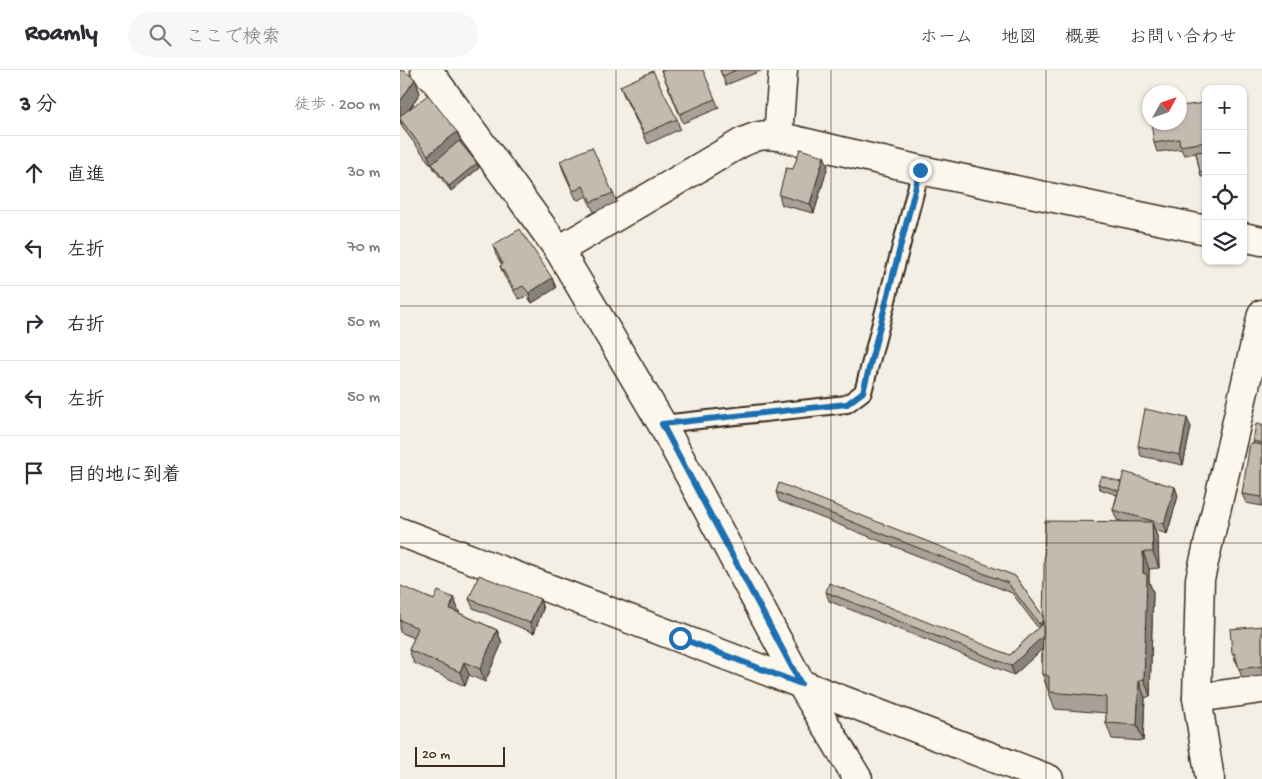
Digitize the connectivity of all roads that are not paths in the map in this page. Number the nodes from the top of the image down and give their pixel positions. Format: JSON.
{"nodes":[{"id":1,"x":425,"y":70,"type":"edge"},
{"id":2,"x":783,"y":70,"type":"edge"},
{"id":3,"x":778,"y":136,"type":"junction"},
{"id":4,"x":920,"y":170,"type":"junction"},
{"id":5,"x":1202,"y":229,"type":"edge"},
{"id":6,"x":1247,"y":238,"type":"edge"},
{"id":7,"x":1262,"y":241,"type":"edge"},
{"id":8,"x":559,"y":250,"type":"junction"},
{"id":9,"x":1262,"y":314,"type":"edge"},
{"id":10,"x":662,"y":424,"type":"junction"},
{"id":11,"x":400,"y":532,"type":"edge"},
{"id":12,"x":801,"y":684,"type":"junction"},
{"id":13,"x":1262,"y":689,"type":"edge"},
{"id":14,"x":1197,"y":698,"type":"junction"},
{"id":15,"x":858,"y":779,"type":"edge"},
{"id":16,"x":1049,"y":779,"type":"edge"},
{"id":17,"x":1210,"y":779,"type":"edge"}],
"edges":[{"from":1,"to":8,"type":"street"},
{"from":2,"to":3,"type":"street"},
{"from":3,"to":4,"type":"street"},
{"from":3,"to":8,"type":"street"},
{"from":4,"to":5,"type":"street"},
{"from":4,"to":10,"type":"lane"},
{"from":6,"to":7,"type":"street"},
{"from":8,"to":10,"type":"street"},
{"from":9,"to":14,"type":"street"},
{"from":10,"to":12,"type":"street"},
{"from":11,"to":12,"type":"street"},
{"from":12,"to":15,"type":"street"},
{"from":12,"to":16,"type":"street"},
{"from":13,"to":14,"type":"street"},
{"from":14,"to":17,"type":"street"}]}
